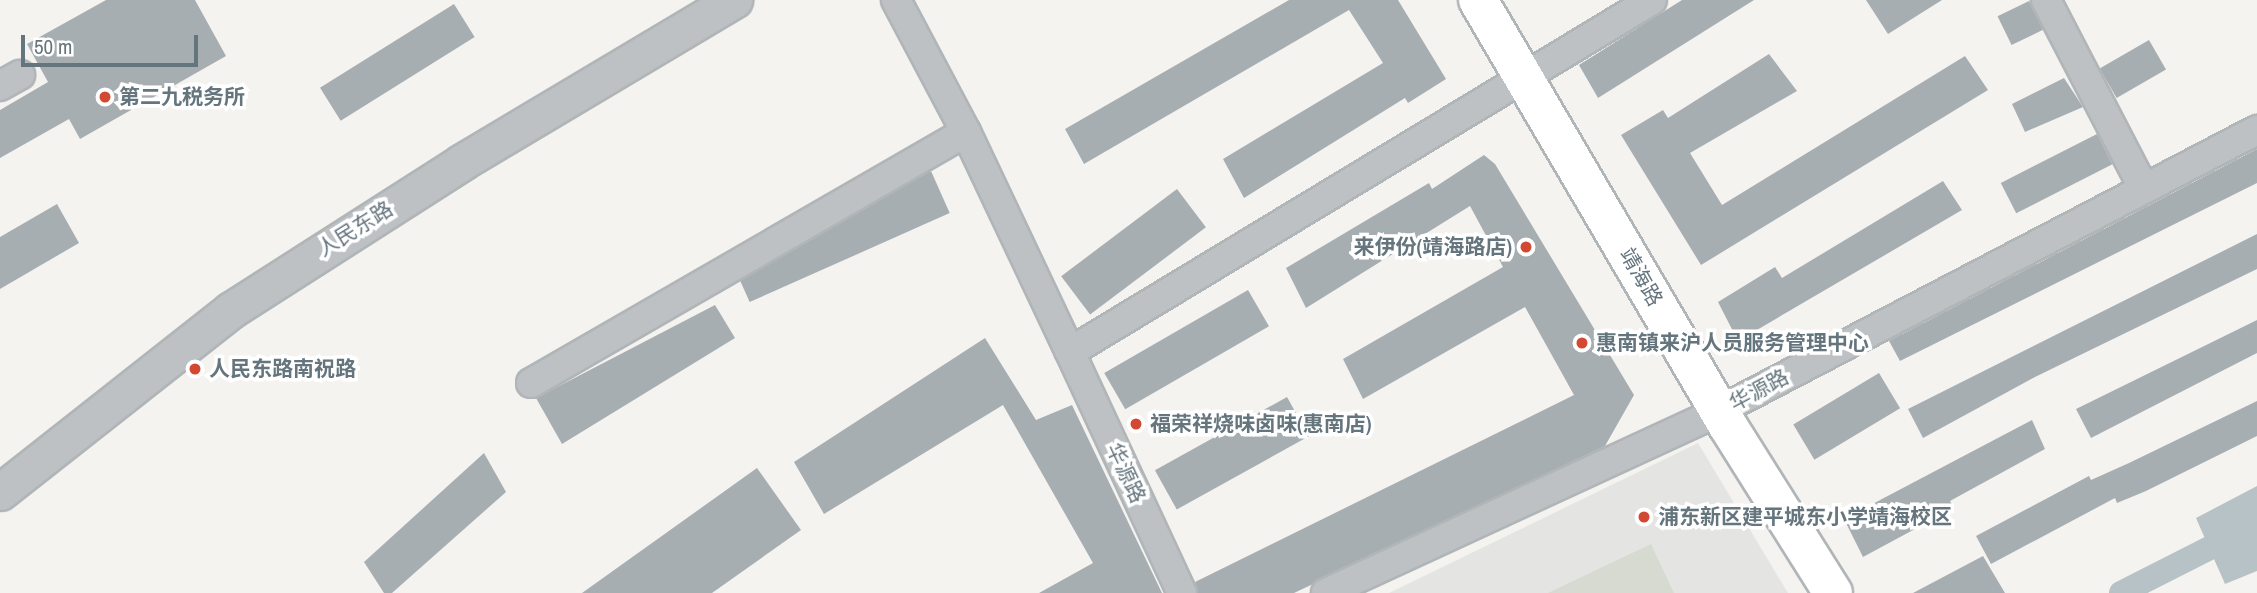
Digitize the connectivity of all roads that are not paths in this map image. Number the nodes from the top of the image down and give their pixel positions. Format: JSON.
{"nodes":[{"id":1,"x":687,"y":0,"type":"edge"},
{"id":2,"x":734,"y":0,"type":"edge"},
{"id":3,"x":896,"y":0,"type":"edge"},
{"id":4,"x":1478,"y":0,"type":"edge"},
{"id":5,"x":1507,"y":0,"type":"edge"},
{"id":6,"x":1652,"y":0,"type":"edge"},
{"id":7,"x":2046,"y":0,"type":"edge"},
{"id":8,"x":1535,"y":71,"type":"junction"},
{"id":9,"x":2257,"y":130,"type":"edge"},
{"id":10,"x":966,"y":132,"type":"junction"},
{"id":11,"x":2144,"y":189,"type":"junction"},
{"id":12,"x":1070,"y":352,"type":"junction"},
{"id":13,"x":531,"y":383,"type":"dead end"},
{"id":14,"x":1730,"y":405,"type":"junction"},
{"id":15,"x":0,"y":461,"type":"edge"},
{"id":16,"x":0,"y":492,"type":"edge"},
{"id":17,"x":1831,"y":591,"type":"edge"},
{"id":18,"x":1182,"y":593,"type":"edge"},
{"id":19,"x":1326,"y":593,"type":"edge"}],
"edges":[{"from":1,"to":15,"type":"street","name":"人民东路"},
{"from":2,"to":16,"type":"street","name":"人民东路"},
{"from":3,"to":10,"type":"street","name":"华源路"},
{"from":4,"to":8,"type":"main road","name":"靖海路"},
{"from":5,"to":8,"type":"main road","name":"靖海路"},
{"from":6,"to":8,"type":"street"},
{"from":7,"to":11,"type":"street"},
{"from":8,"to":12,"type":"street"},
{"from":8,"to":14,"type":"main road","name":"靖海路"},
{"from":9,"to":11,"type":"street","name":"华源路"},
{"from":10,"to":12,"type":"street","name":"华源路"},
{"from":10,"to":13,"type":"street"},
{"from":11,"to":14,"type":"street","name":"华源路"},
{"from":12,"to":18,"type":"street","name":"华源路"},
{"from":14,"to":17,"type":"main road","name":"靖海路"},
{"from":14,"to":19,"type":"street","name":"华源路"}]}
